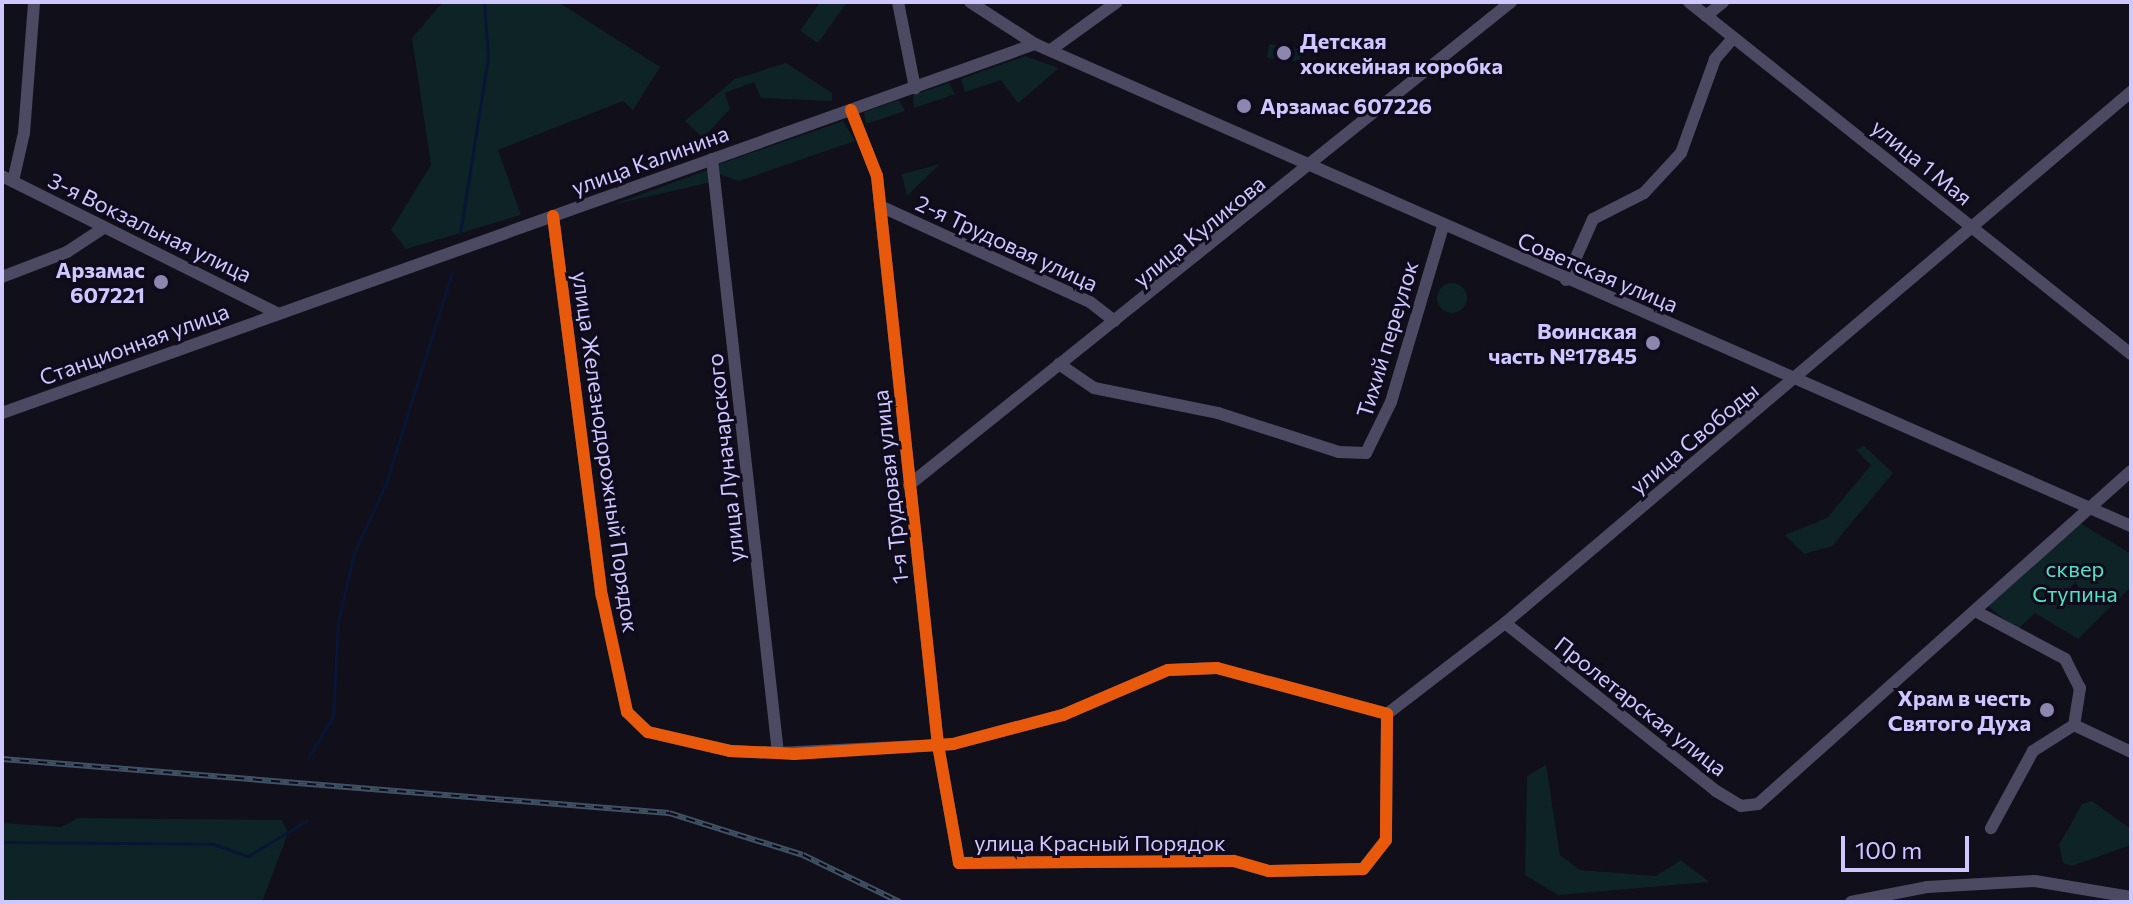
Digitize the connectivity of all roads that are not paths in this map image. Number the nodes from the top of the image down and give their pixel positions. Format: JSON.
{"nodes":[{"id":1,"x":34,"y":2,"type":"edge"},
{"id":2,"x":898,"y":2,"type":"edge"},
{"id":3,"x":970,"y":2,"type":"edge"},
{"id":4,"x":1117,"y":2,"type":"edge"},
{"id":5,"x":1511,"y":2,"type":"edge"},
{"id":6,"x":1689,"y":2,"type":"edge"},
{"id":7,"x":1723,"y":2,"type":"edge"},
{"id":8,"x":1706,"y":16,"type":"junction"},
{"id":9,"x":1733,"y":38,"type":"junction"},
{"id":10,"x":1035,"y":44,"type":"junction"},
{"id":11,"x":1052,"y":49,"type":"junction"},
{"id":12,"x":915,"y":88,"type":"junction"},
{"id":13,"x":2131,"y":92,"type":"edge"},
{"id":14,"x":851,"y":110,"type":"junction"},
{"id":15,"x":712,"y":159,"type":"junction"},
{"id":16,"x":1310,"y":166,"type":"junction"},
{"id":17,"x":7,"y":178,"type":"edge"},
{"id":18,"x":880,"y":206,"type":"junction"},
{"id":19,"x":553,"y":216,"type":"junction"},
{"id":20,"x":1443,"y":226,"type":"junction"},
{"id":21,"x":1971,"y":226,"type":"junction"},
{"id":22,"x":105,"y":227,"type":"junction"},
{"id":23,"x":2,"y":277,"type":"edge"},
{"id":24,"x":1566,"y":280,"type":"junction"},
{"id":25,"x":279,"y":314,"type":"junction"},
{"id":26,"x":1114,"y":321,"type":"junction"},
{"id":27,"x":2131,"y":354,"type":"edge"},
{"id":28,"x":1059,"y":364,"type":"junction"},
{"id":29,"x":1795,"y":379,"type":"junction"},
{"id":30,"x":2,"y":413,"type":"edge"},
{"id":31,"x":2131,"y":471,"type":"edge"},
{"id":32,"x":909,"y":485,"type":"junction"},
{"id":33,"x":2088,"y":509,"type":"junction"},
{"id":34,"x":2131,"y":526,"type":"edge"},
{"id":35,"x":1979,"y":613,"type":"junction"},
{"id":36,"x":1505,"y":623,"type":"junction"},
{"id":37,"x":1387,"y":714,"type":"junction"},
{"id":38,"x":2074,"y":725,"type":"junction"},
{"id":39,"x":938,"y":745,"type":"junction"},
{"id":40,"x":2131,"y":752,"type":"edge"},
{"id":41,"x":778,"y":753,"type":"junction"},
{"id":42,"x":1991,"y":828,"type":"dead end"},
{"id":43,"x":959,"y":863,"type":"joint"},
{"id":44,"x":2131,"y":897,"type":"edge"},
{"id":45,"x":1851,"y":902,"type":"edge"}],
"edges":[{"from":1,"to":17,"type":"street"},
{"from":2,"to":12,"type":"street"},
{"from":3,"to":10,"type":"street","name":"Советская улица"},
{"from":4,"to":11,"type":"street"},
{"from":5,"to":16,"type":"street","name":"улица Куликова"},
{"from":6,"to":8,"type":"street","name":"улица 1 Мая"},
{"from":7,"to":8,"type":"street"},
{"from":8,"to":9,"type":"street","name":"улица 1 Мая"},
{"from":9,"to":21,"type":"street","name":"улица 1 Мая"},
{"from":9,"to":24,"type":"street"},
{"from":10,"to":11,"type":"street","name":"Советская улица"},
{"from":10,"to":12,"type":"street","name":"улица Калинина"},
{"from":11,"to":16,"type":"street","name":"Советская улица"},
{"from":12,"to":14,"type":"street","name":"улица Калинина"},
{"from":13,"to":21,"type":"street","name":"улица Свободы"},
{"from":14,"to":15,"type":"street","name":"улица Калинина"},
{"from":14,"to":18,"type":"street","name":"1-я Трудовая улица"},
{"from":15,"to":19,"type":"street","name":"улица Калинина"},
{"from":15,"to":41,"type":"street","name":"улица Луначарского"},
{"from":16,"to":20,"type":"street","name":"Советская улица"},
{"from":16,"to":26,"type":"street","name":"улица Куликова"},
{"from":17,"to":22,"type":"street","name":"3-я Вокзальная улица"},
{"from":18,"to":26,"type":"street","name":"2-я Трудовая улица"},
{"from":18,"to":32,"type":"street","name":"1-я Трудовая улица"},
{"from":19,"to":25,"type":"street","name":"улица Калинина"},
{"from":19,"to":41,"type":"street","name":"улица Железнодорожный Порядок"},
{"from":20,"to":24,"type":"street","name":"Советская улица"},
{"from":20,"to":28,"type":"street","name":"Тихий переулок"},
{"from":21,"to":27,"type":"street","name":"улица 1 Мая"},
{"from":21,"to":29,"type":"street","name":"улица Свободы"},
{"from":22,"to":23,"type":"street"},
{"from":22,"to":25,"type":"street","name":"3-я Вокзальная улица"},
{"from":24,"to":29,"type":"street","name":"Советская улица"},
{"from":25,"to":30,"type":"street","name":"Станционная улица"},
{"from":26,"to":28,"type":"street","name":"улица Куликова"},
{"from":28,"to":32,"type":"street","name":"улица Куликова"},
{"from":29,"to":33,"type":"street","name":"Советская улица"},
{"from":29,"to":36,"type":"street","name":"улица Свободы"},
{"from":31,"to":33,"type":"street"},
{"from":32,"to":39,"type":"street","name":"1-я Трудовая улица"},
{"from":33,"to":34,"type":"street","name":"Советская улица"},
{"from":33,"to":35,"type":"street"},
{"from":35,"to":36,"type":"street","name":"Пролетарская улица"},
{"from":35,"to":38,"type":"street"},
{"from":36,"to":37,"type":"street","name":"улица Свободы"},
{"from":37,"to":39,"type":"street"},
{"from":37,"to":43,"type":"street","name":"улица Красный Порядок"},
{"from":38,"to":40,"type":"street"},
{"from":38,"to":42,"type":"street"},
{"from":39,"to":41,"type":"street"},
{"from":39,"to":43,"type":"street","name":"1-я Трудовая улица"},
{"from":44,"to":45,"type":"street"}]}
